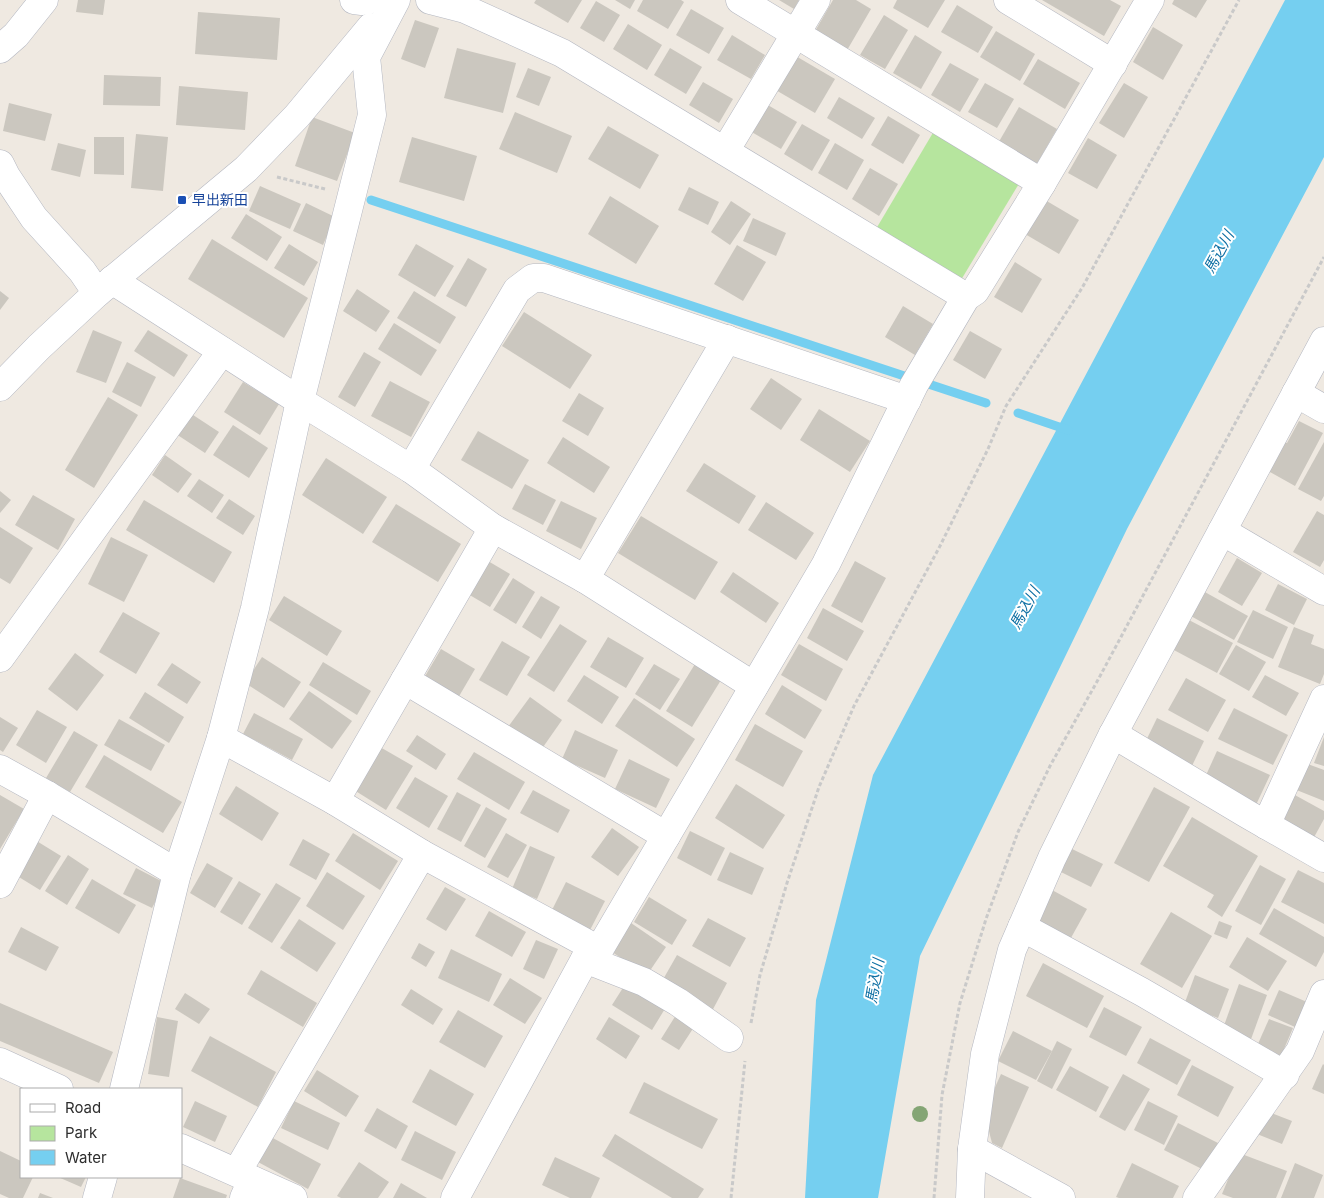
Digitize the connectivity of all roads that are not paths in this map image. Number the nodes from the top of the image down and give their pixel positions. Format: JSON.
{"nodes":[{"id":1,"x":44,"y":0,"type":"edge"},
{"id":2,"x":354,"y":0,"type":"edge"},
{"id":3,"x":368,"y":0,"type":"edge"},
{"id":4,"x":395,"y":0,"type":"edge"},
{"id":5,"x":430,"y":0,"type":"edge"},
{"id":6,"x":740,"y":0,"type":"edge"},
{"id":7,"x":816,"y":0,"type":"edge"},
{"id":8,"x":1008,"y":0,"type":"edge"},
{"id":9,"x":1150,"y":0,"type":"edge"},
{"id":10,"x":795,"y":33,"type":"junction"},
{"id":11,"x":0,"y":49,"type":"edge"},
{"id":12,"x":1113,"y":64,"type":"junction"},
{"id":13,"x":725,"y":151,"type":"junction"},
{"id":14,"x":0,"y":164,"type":"edge"},
{"id":15,"x":1042,"y":183,"type":"junction"},
{"id":16,"x":105,"y":286,"type":"junction"},
{"id":17,"x":966,"y":297,"type":"junction"},
{"id":18,"x":726,"y":339,"type":"junction"},
{"id":19,"x":1324,"y":341,"type":"edge"},
{"id":20,"x":222,"y":351,"type":"junction"},
{"id":21,"x":914,"y":386,"type":"junction"},
{"id":22,"x":0,"y":387,"type":"edge"},
{"id":23,"x":1296,"y":393,"type":"junction"},
{"id":24,"x":300,"y":401,"type":"junction"},
{"id":25,"x":1324,"y":409,"type":"edge"},
{"id":26,"x":410,"y":469,"type":"junction"},
{"id":27,"x":493,"y":528,"type":"junction"},
{"id":28,"x":1222,"y":531,"type":"junction"},
{"id":29,"x":585,"y":579,"type":"junction"},
{"id":30,"x":1324,"y":591,"type":"edge"},
{"id":31,"x":0,"y":658,"type":"edge"},
{"id":32,"x":405,"y":680,"type":"junction"},
{"id":33,"x":754,"y":686,"type":"junction"},
{"id":34,"x":1324,"y":699,"type":"edge"},
{"id":35,"x":1113,"y":734,"type":"junction"},
{"id":36,"x":221,"y":738,"type":"junction"},
{"id":37,"x":0,"y":769,"type":"edge"},
{"id":38,"x":47,"y":795,"type":"junction"},
{"id":39,"x":334,"y":801,"type":"junction"},
{"id":40,"x":1266,"y":825,"type":"junction"},
{"id":41,"x":666,"y":836,"type":"junction"},
{"id":42,"x":422,"y":854,"type":"junction"},
{"id":43,"x":1324,"y":858,"type":"edge"},
{"id":44,"x":178,"y":873,"type":"junction"},
{"id":45,"x":0,"y":884,"type":"edge"},
{"id":46,"x":1022,"y":927,"type":"junction"},
{"id":47,"x":592,"y":954,"type":"junction"},
{"id":48,"x":1324,"y":994,"type":"edge"},
{"id":49,"x":742,"y":1041,"type":"road end"},
{"id":50,"x":1314,"y":1044,"type":"edge"},
{"id":51,"x":0,"y":1062,"type":"edge"},
{"id":52,"x":1285,"y":1075,"type":"junction"},
{"id":53,"x":57,"y":1088,"type":"edge"},
{"id":54,"x":124,"y":1088,"type":"edge"},
{"id":55,"x":182,"y":1149,"type":"edge"},
{"id":56,"x":972,"y":1149,"type":"junction"},
{"id":57,"x":103,"y":1178,"type":"edge"},
{"id":58,"x":244,"y":1183,"type":"edge"},
{"id":59,"x":1206,"y":1195,"type":"edge"},
{"id":60,"x":98,"y":1198,"type":"edge"},
{"id":61,"x":293,"y":1198,"type":"edge"},
{"id":62,"x":455,"y":1198,"type":"edge"},
{"id":63,"x":970,"y":1198,"type":"edge"},
{"id":64,"x":1061,"y":1198,"type":"edge"}],
"edges":[{"from":1,"to":11,"type":"street"},
{"from":2,"to":3,"type":"street"},
{"from":4,"to":16,"type":"street"},
{"from":4,"to":24,"type":"street"},
{"from":5,"to":13,"type":"street"},
{"from":6,"to":10,"type":"street"},
{"from":7,"to":10,"type":"street"},
{"from":8,"to":12,"type":"street"},
{"from":9,"to":12,"type":"street"},
{"from":10,"to":13,"type":"street"},
{"from":10,"to":15,"type":"street"},
{"from":12,"to":15,"type":"street"},
{"from":13,"to":17,"type":"street"},
{"from":14,"to":16,"type":"street"},
{"from":15,"to":17,"type":"street"},
{"from":16,"to":20,"type":"street"},
{"from":16,"to":22,"type":"street"},
{"from":17,"to":21,"type":"street"},
{"from":18,"to":21,"type":"street"},
{"from":18,"to":26,"type":"street"},
{"from":18,"to":29,"type":"street"},
{"from":19,"to":23,"type":"street"},
{"from":20,"to":24,"type":"street"},
{"from":20,"to":31,"type":"street"},
{"from":21,"to":33,"type":"street"},
{"from":23,"to":25,"type":"street"},
{"from":23,"to":28,"type":"street"},
{"from":24,"to":26,"type":"street"},
{"from":24,"to":36,"type":"street"},
{"from":26,"to":27,"type":"street"},
{"from":27,"to":29,"type":"street"},
{"from":27,"to":32,"type":"street"},
{"from":28,"to":30,"type":"street"},
{"from":28,"to":35,"type":"street"},
{"from":29,"to":33,"type":"street"},
{"from":32,"to":39,"type":"street"},
{"from":32,"to":41,"type":"street"},
{"from":33,"to":41,"type":"street"},
{"from":34,"to":40,"type":"street"},
{"from":35,"to":40,"type":"street"},
{"from":35,"to":46,"type":"street"},
{"from":36,"to":39,"type":"street"},
{"from":36,"to":44,"type":"street"},
{"from":37,"to":38,"type":"street"},
{"from":38,"to":44,"type":"street"},
{"from":38,"to":45,"type":"street"},
{"from":39,"to":42,"type":"street"},
{"from":40,"to":43,"type":"street"},
{"from":41,"to":47,"type":"street"},
{"from":42,"to":47,"type":"street"},
{"from":42,"to":58,"type":"street"},
{"from":44,"to":54,"type":"street"},
{"from":46,"to":52,"type":"street"},
{"from":46,"to":56,"type":"street"},
{"from":47,"to":49,"type":"street"},
{"from":47,"to":62,"type":"street"},
{"from":48,"to":50,"type":"street"},
{"from":50,"to":52,"type":"street"},
{"from":51,"to":53,"type":"street"},
{"from":52,"to":59,"type":"street"},
{"from":55,"to":58,"type":"street"},
{"from":56,"to":63,"type":"street"},
{"from":56,"to":64,"type":"street"},
{"from":57,"to":60,"type":"street"},
{"from":58,"to":61,"type":"street"}]}
